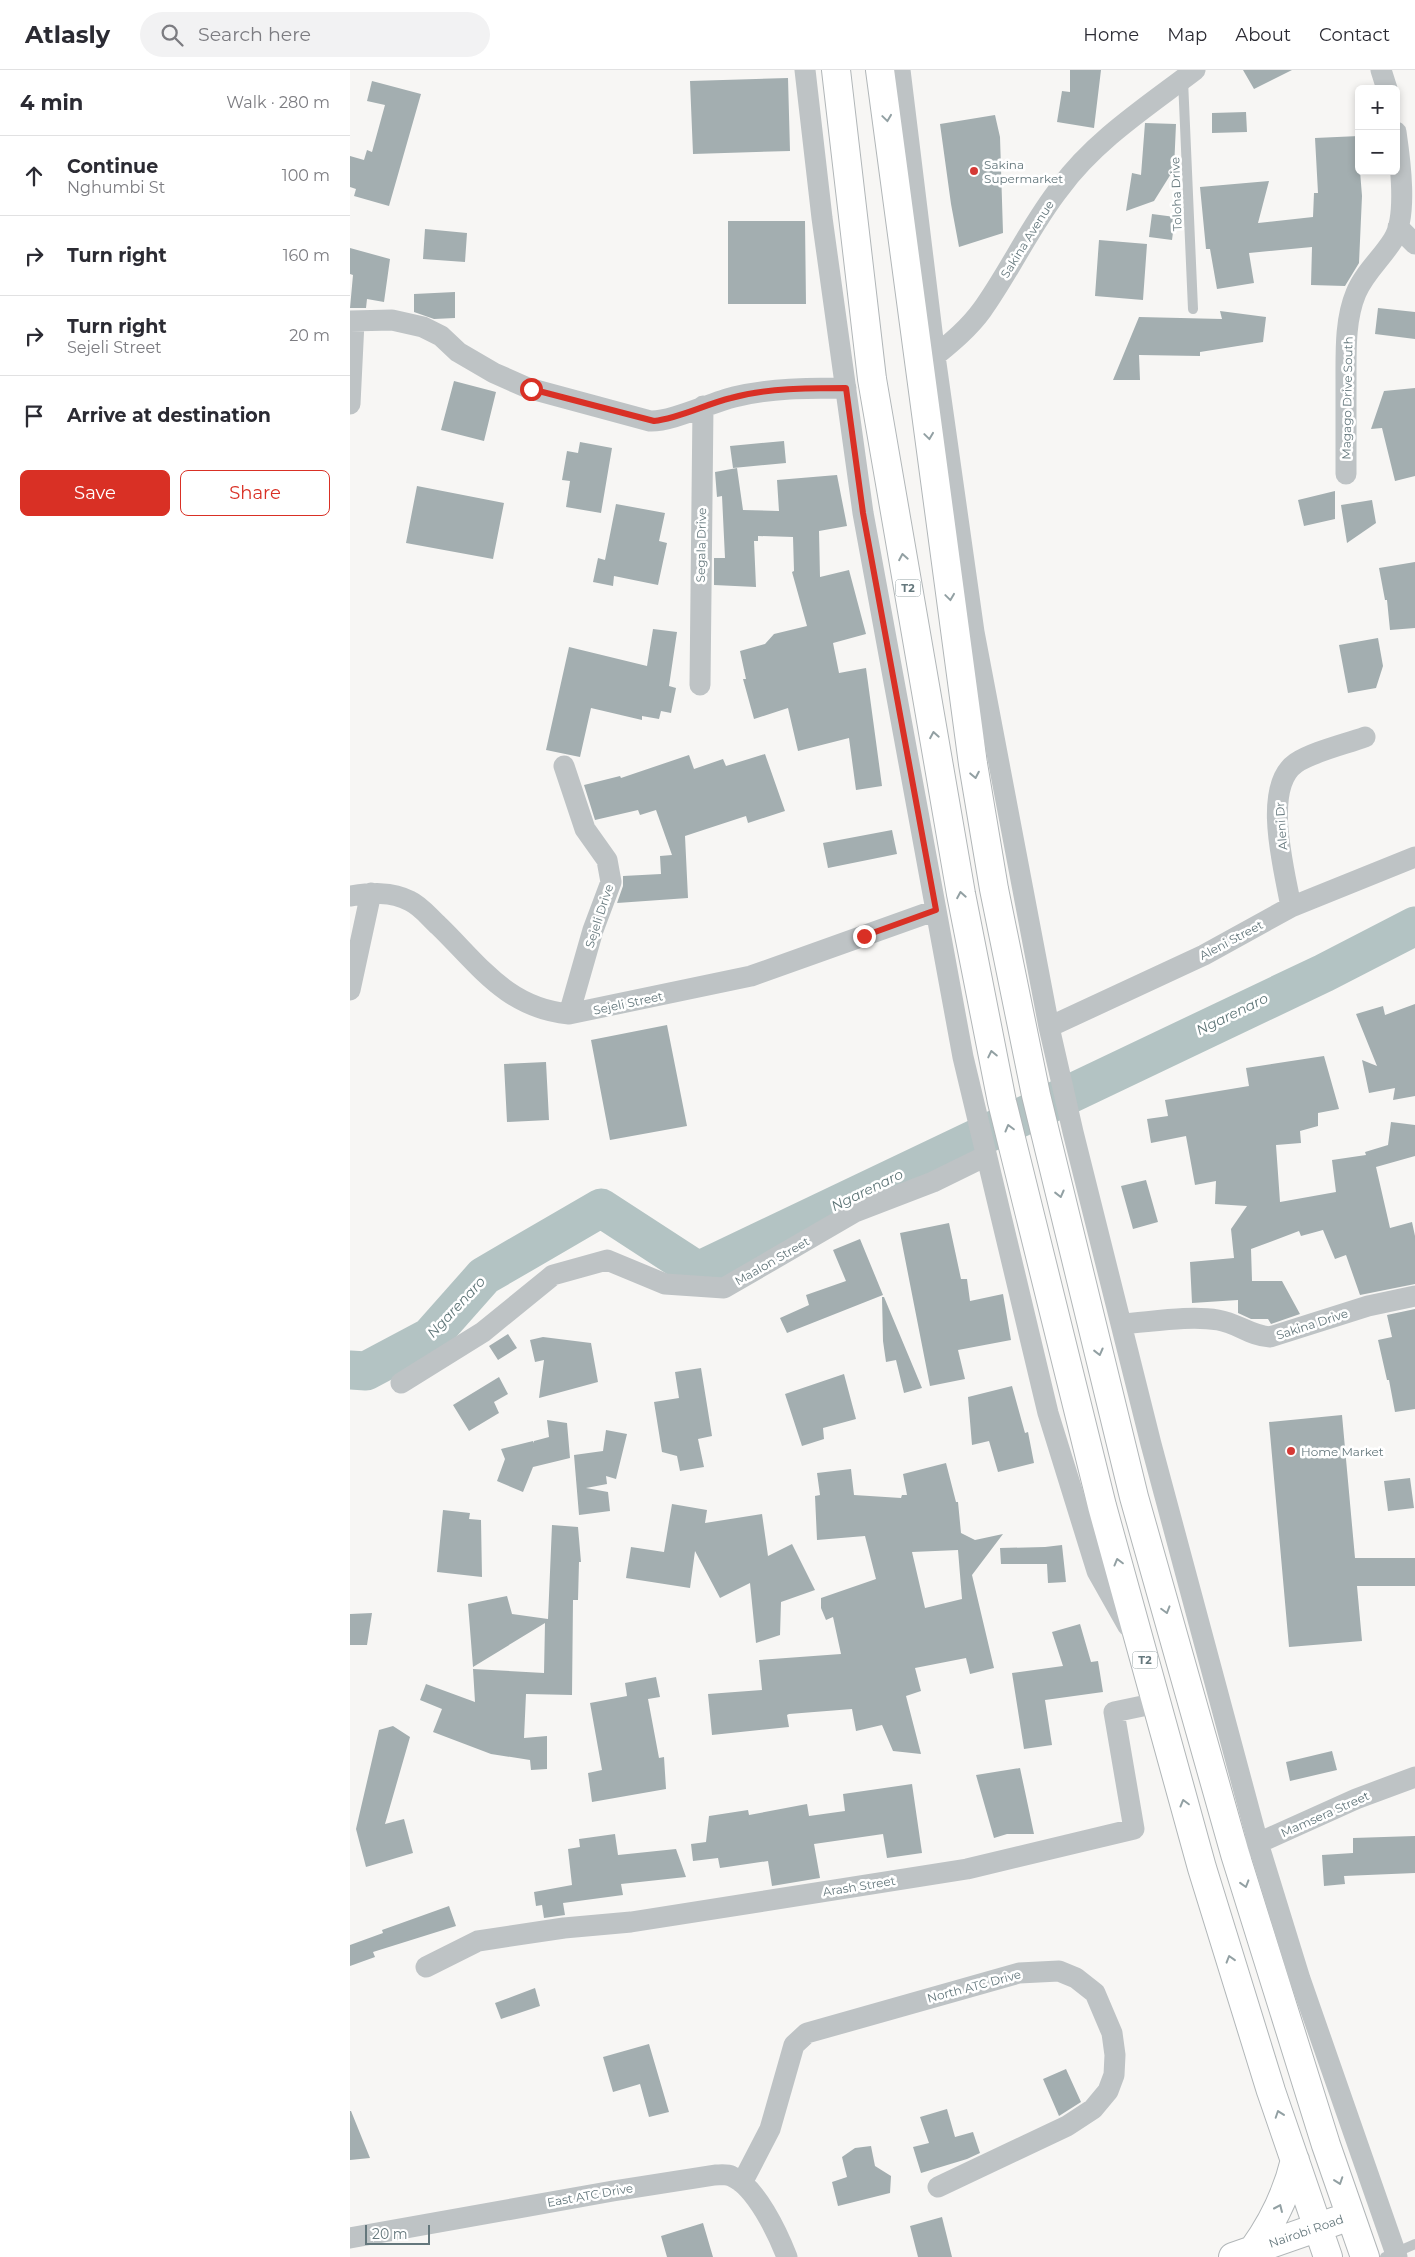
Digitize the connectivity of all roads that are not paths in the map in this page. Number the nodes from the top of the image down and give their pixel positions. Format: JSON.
{"nodes":[{"id":1,"x":805,"y":70,"type":"edge"},
{"id":2,"x":836,"y":70,"type":"edge"},
{"id":3,"x":880,"y":70,"type":"edge"},
{"id":4,"x":900,"y":70,"type":"edge"},
{"id":5,"x":1381,"y":70,"type":"edge"},
{"id":6,"x":1189,"y":74,"type":"edge"},
{"id":7,"x":1386,"y":85,"type":"edge"},
{"id":8,"x":1400,"y":161,"type":"edge"},
{"id":9,"x":1398,"y":227,"type":"junction"},
{"id":10,"x":1415,"y":244,"type":"edge"},
{"id":11,"x":1193,"y":309,"type":"dead end"},
{"id":12,"x":352,"y":322,"type":"edge"},
{"id":13,"x":935,"y":356,"type":"junction"},
{"id":14,"x":846,"y":388,"type":"junction"},
{"id":15,"x":350,"y":404,"type":"edge"},
{"id":16,"x":703,"y":406,"type":"junction"},
{"id":17,"x":1346,"y":474,"type":"dead end"},
{"id":18,"x":700,"y":685,"type":"dead end"},
{"id":19,"x":1365,"y":738,"type":"dead end"},
{"id":20,"x":564,"y":766,"type":"dead end"},
{"id":21,"x":1415,"y":857,"type":"edge"},
{"id":22,"x":371,"y":893,"type":"junction"},
{"id":23,"x":350,"y":896,"type":"edge"},
{"id":24,"x":1291,"y":907,"type":"junction"},
{"id":25,"x":936,"y":910,"type":"junction"},
{"id":26,"x":350,"y":990,"type":"edge"},
{"id":27,"x":569,"y":1014,"type":"junction"},
{"id":28,"x":1049,"y":1027,"type":"junction"},
{"id":29,"x":986,"y":1156,"type":"junction"},
{"id":30,"x":1415,"y":1296,"type":"edge"},
{"id":31,"x":1121,"y":1324,"type":"junction"},
{"id":32,"x":401,"y":1383,"type":"dead end"},
{"id":33,"x":1142,"y":1649,"type":"junction"},
{"id":34,"x":1157,"y":1703,"type":"junction"},
{"id":35,"x":1415,"y":1776,"type":"edge"},
{"id":36,"x":1247,"y":1848,"type":"junction"},
{"id":37,"x":426,"y":1966,"type":"dead end"},
{"id":38,"x":1295,"y":2160,"type":"junction"},
{"id":39,"x":742,"y":2184,"type":"junction"},
{"id":40,"x":938,"y":2187,"type":"dead end"},
{"id":41,"x":1351,"y":2216,"type":"junction"},
{"id":42,"x":1319,"y":2227,"type":"junction"},
{"id":43,"x":350,"y":2238,"type":"edge"},
{"id":44,"x":1415,"y":2244,"type":"edge"},
{"id":45,"x":1363,"y":2250,"type":"edge"},
{"id":46,"x":1243,"y":2253,"type":"edge"},
{"id":47,"x":1392,"y":2255,"type":"edge"},
{"id":48,"x":1324,"y":2256,"type":"edge"},
{"id":49,"x":787,"y":2257,"type":"edge"}],
"edges":[{"from":1,"to":14,"type":"street"},
{"from":33,"to":2,"type":"highway","number":"T2","one_way":true},
{"from":3,"to":36,"type":"highway","one_way":true},
{"from":4,"to":13,"type":"street"},
{"from":5,"to":7,"type":"street"},
{"from":6,"to":11,"type":"lane","name":"Toloha Drive"},
{"from":6,"to":13,"type":"street","name":"Sakina Avenue"},
{"from":8,"to":9,"type":"street"},
{"from":9,"to":10,"type":"street"},
{"from":9,"to":17,"type":"street","name":"Magago Drive South"},
{"from":12,"to":15,"type":"street"},
{"from":12,"to":16,"type":"street"},
{"from":13,"to":28,"type":"street"},
{"from":14,"to":16,"type":"street"},
{"from":14,"to":25,"type":"street"},
{"from":16,"to":18,"type":"street","name":"Segala Drive"},
{"from":19,"to":24,"type":"street","name":"Aleni Dr"},
{"from":20,"to":27,"type":"street","name":"Sejeli Drive"},
{"from":21,"to":24,"type":"street","name":"Aleni Street"},
{"from":22,"to":23,"type":"street","name":"Sejeli Street"},
{"from":22,"to":26,"type":"street"},
{"from":22,"to":27,"type":"street","name":"Sejeli Street"},
{"from":24,"to":28,"type":"street","name":"Aleni Street"},
{"from":25,"to":27,"type":"street","name":"Sejeli Street"},
{"from":25,"to":29,"type":"street"},
{"from":28,"to":31,"type":"street"},
{"from":29,"to":32,"type":"street","name":"Maalon Street"},
{"from":29,"to":33,"type":"street"},
{"from":30,"to":31,"type":"street","name":"Sakina Drive"},
{"from":31,"to":36,"type":"street"},
{"from":33,"to":34,"type":"highway","number":"T2"},
{"from":34,"to":37,"type":"street","name":"Arash Street"},
{"from":38,"to":34,"type":"highway","number":"T2","one_way":true},
{"from":35,"to":36,"type":"street","name":"Mamsera Street"},
{"from":36,"to":41,"type":"highway","one_way":true},
{"from":36,"to":47,"type":"street"},
{"from":38,"to":42,"type":"highway","number":"T2"},
{"from":46,"to":38,"type":"highway","one_way":true},
{"from":39,"to":40,"type":"street","name":"North ATC Drive"},
{"from":39,"to":43,"type":"street","name":"East ATC Drive"},
{"from":39,"to":49,"type":"street","name":"East ATC Drive"},
{"from":41,"to":42,"type":"highway","name":"Nairobi Road"},
{"from":41,"to":45,"type":"highway"},
{"from":42,"to":46,"type":"highway","name":"Nairobi Road"},
{"from":42,"to":48,"type":"highway","number":"T2"},
{"from":44,"to":47,"type":"lane"},
{"from":45,"to":48,"type":"highway"}]}
